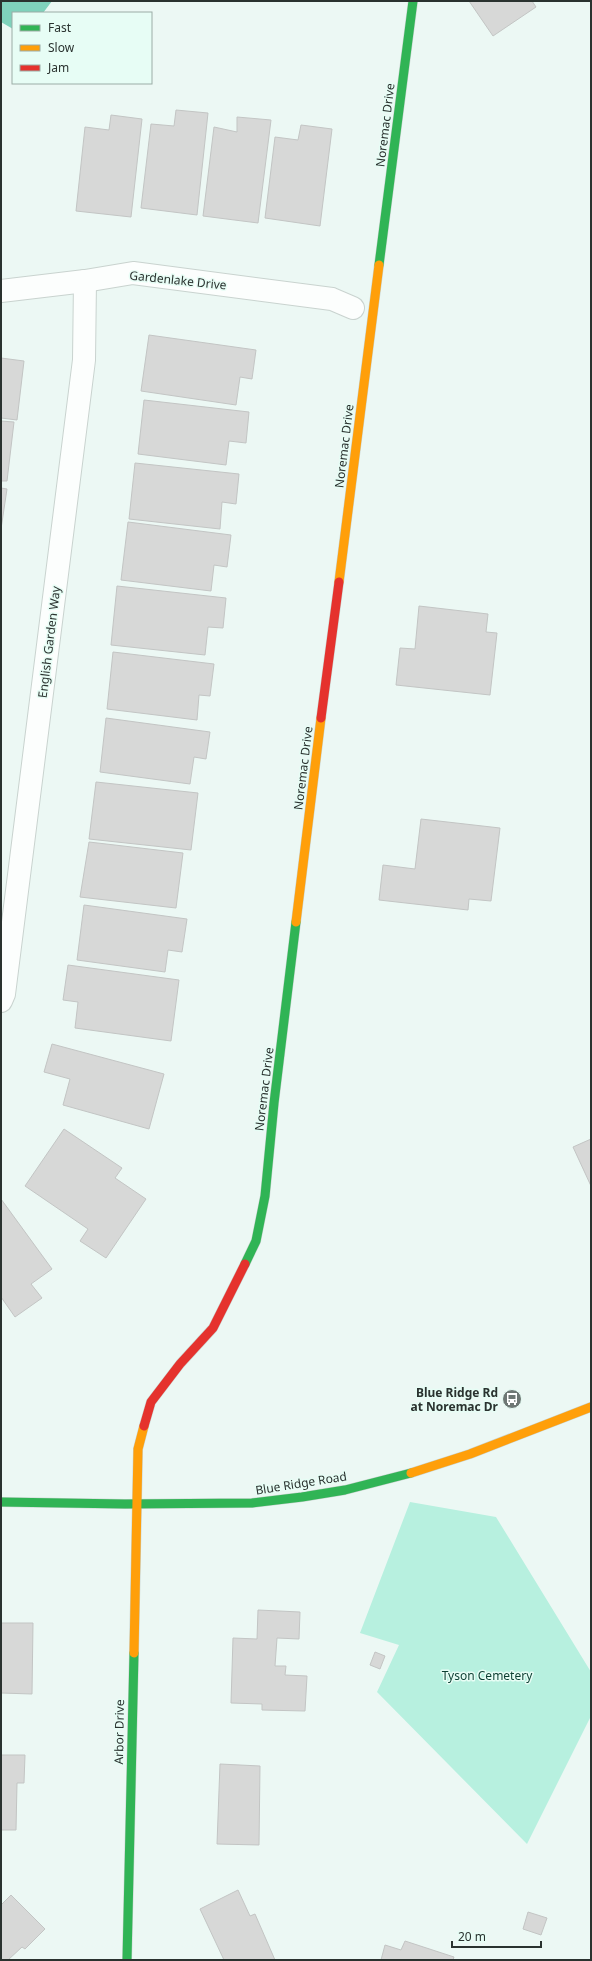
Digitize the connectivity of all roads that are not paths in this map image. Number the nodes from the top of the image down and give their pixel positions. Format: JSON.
{"nodes":[{"id":1,"x":413,"y":1,"type":"edge"},
{"id":2,"x":85,"y":281,"type":"junction"},
{"id":3,"x":1,"y":291,"type":"edge"},
{"id":4,"x":353,"y":308,"type":"dead end"},
{"id":5,"x":1,"y":1001,"type":"edge"},
{"id":6,"x":591,"y":1407,"type":"edge"},
{"id":7,"x":1,"y":1502,"type":"edge"},
{"id":8,"x":136,"y":1505,"type":"junction"},
{"id":9,"x":127,"y":1960,"type":"edge"}],
"edges":[{"from":1,"to":8,"type":"street","name":"Noremac Drive"},
{"from":2,"to":3,"type":"street","name":"Gardenlake Drive"},
{"from":2,"to":4,"type":"street","name":"Gardenlake Drive"},
{"from":2,"to":5,"type":"street","name":"English Garden Way"},
{"from":6,"to":8,"type":"street","name":"Blue Ridge Road"},
{"from":7,"to":8,"type":"street","name":"Blue Ridge Road"},
{"from":8,"to":9,"type":"street","name":"Arbor Drive"}]}
